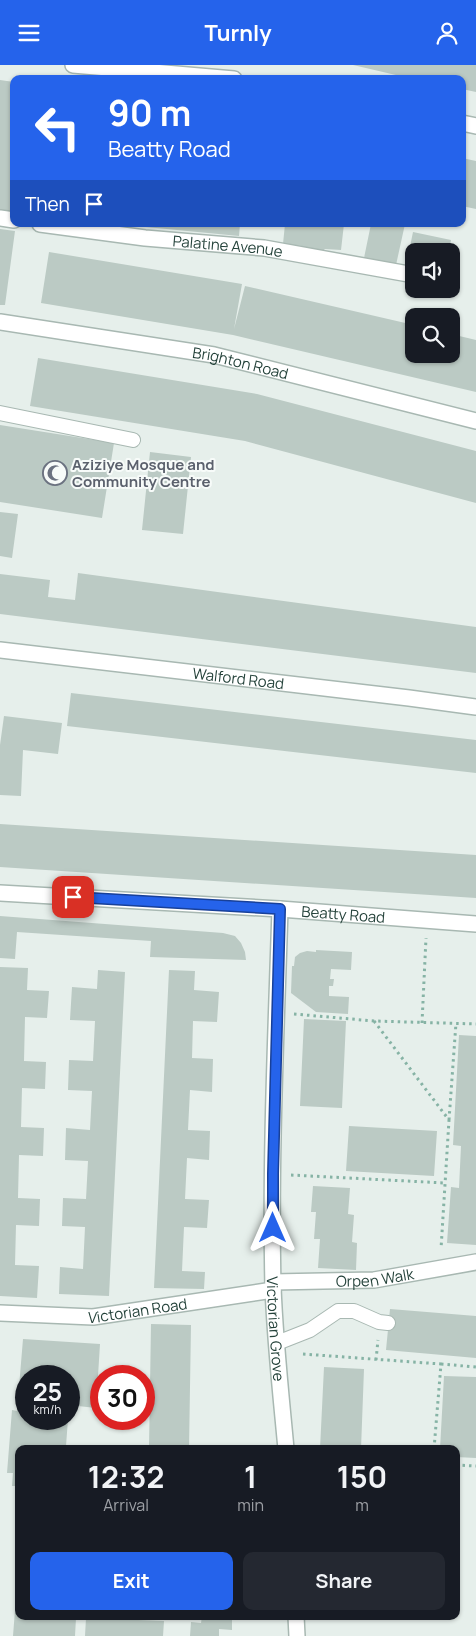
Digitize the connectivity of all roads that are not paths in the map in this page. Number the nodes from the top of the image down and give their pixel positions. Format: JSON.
{"nodes":[{"id":1,"x":73,"y":65,"type":"edge"},
{"id":2,"x":188,"y":75,"type":"edge"},
{"id":3,"x":64,"y":227,"type":"edge"},
{"id":4,"x":405,"y":273,"type":"edge"},
{"id":5,"x":0,"y":322,"type":"edge"},
{"id":6,"x":0,"y":413,"type":"edge"},
{"id":7,"x":476,"y":421,"type":"edge"},
{"id":8,"x":133,"y":440,"type":"dead end"},
{"id":9,"x":0,"y":650,"type":"edge"},
{"id":10,"x":476,"y":707,"type":"edge"},
{"id":11,"x":0,"y":893,"type":"edge"},
{"id":12,"x":280,"y":909,"type":"junction"},
{"id":13,"x":476,"y":924,"type":"edge"},
{"id":14,"x":476,"y":1262,"type":"edge"},
{"id":15,"x":273,"y":1286,"type":"junction"},
{"id":16,"x":0,"y":1313,"type":"edge"},
{"id":17,"x":388,"y":1323,"type":"dead end"},
{"id":18,"x":277,"y":1348,"type":"junction"},
{"id":19,"x":286,"y":1445,"type":"edge"},
{"id":20,"x":296,"y":1620,"type":"edge"},
{"id":21,"x":297,"y":1636,"type":"edge"}],
"edges":[{"from":1,"to":2,"type":"street"},
{"from":3,"to":4,"type":"street","name":"Palatine Avenue"},
{"from":5,"to":7,"type":"street","name":"Brighton Road"},
{"from":6,"to":8,"type":"lane"},
{"from":9,"to":10,"type":"street","name":"Walford Road"},
{"from":11,"to":12,"type":"street","name":"Beatty Road"},
{"from":12,"to":13,"type":"street","name":"Beatty Road"},
{"from":12,"to":15,"type":"street","name":"Victorian Grove"},
{"from":14,"to":15,"type":"street","name":"Orpen Walk"},
{"from":15,"to":16,"type":"street","name":"Victorian Road"},
{"from":15,"to":18,"type":"street","name":"Victorian Grove"},
{"from":17,"to":18,"type":"lane"},
{"from":18,"to":19,"type":"street","name":"Victorian Grove"},
{"from":20,"to":21,"type":"street"}]}
